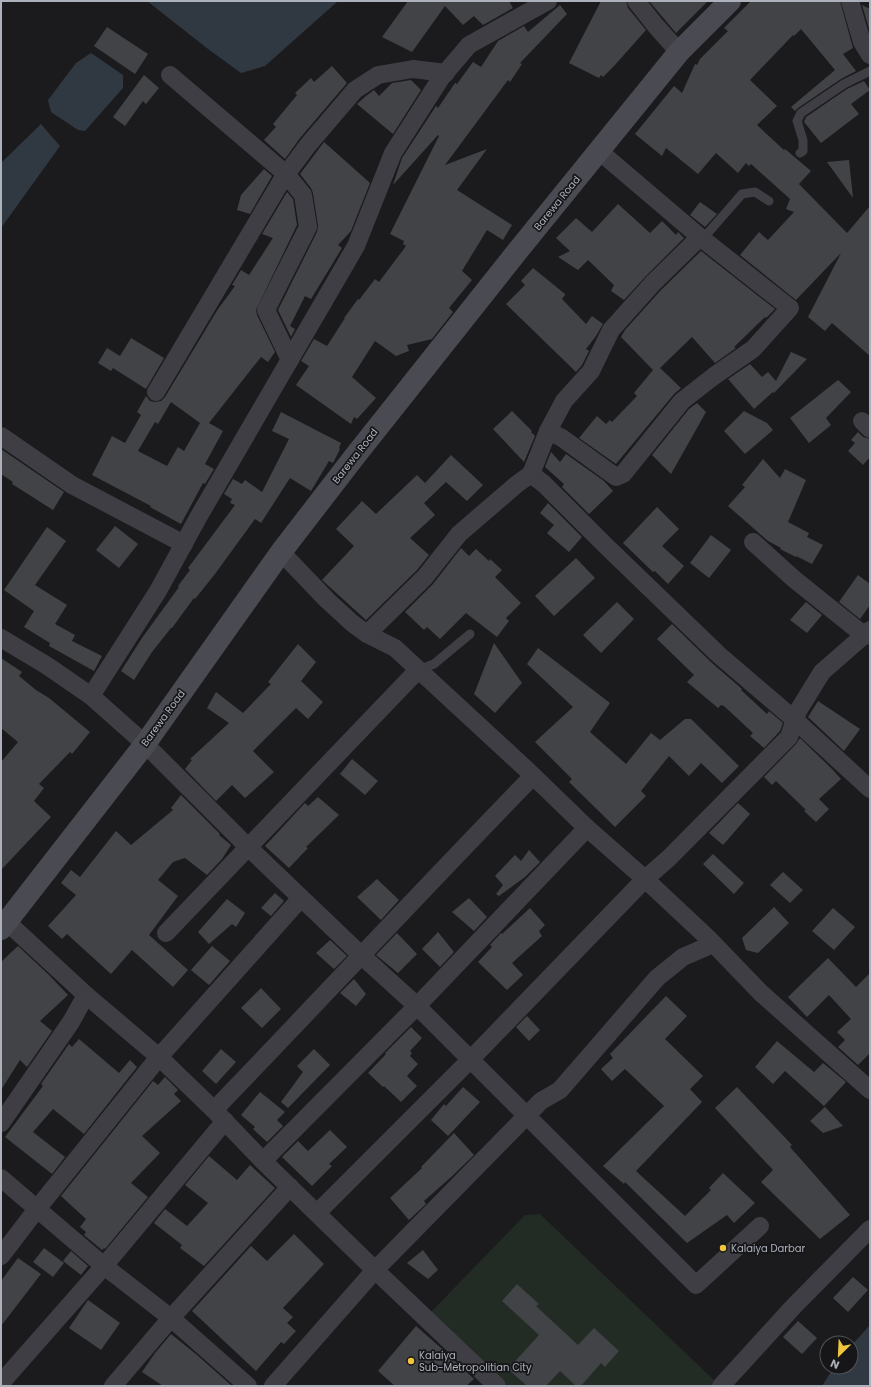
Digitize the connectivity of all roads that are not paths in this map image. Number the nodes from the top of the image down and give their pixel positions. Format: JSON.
{"nodes":[{"id":1,"x":548,"y":1,"type":"edge"},
{"id":2,"x":636,"y":1,"type":"edge"},
{"id":3,"x":730,"y":1,"type":"edge"},
{"id":4,"x":850,"y":1,"type":"edge"},
{"id":5,"x":679,"y":52,"type":"junction"},
{"id":6,"x":870,"y":55,"type":"edge"},
{"id":7,"x":870,"y":71,"type":"edge"},
{"id":8,"x":446,"y":73,"type":"junction"},
{"id":9,"x":170,"y":75,"type":"dead end"},
{"id":10,"x":599,"y":151,"type":"junction"},
{"id":11,"x":800,"y":153,"type":"dead end"},
{"id":12,"x":286,"y":174,"type":"junction"},
{"id":13,"x":769,"y":201,"type":"dead end"},
{"id":14,"x":700,"y":237,"type":"junction"},
{"id":15,"x":290,"y":360,"type":"junction"},
{"id":16,"x":156,"y":392,"type":"dead end"},
{"id":17,"x":548,"y":431,"type":"junction"},
{"id":18,"x":1,"y":436,"type":"edge"},
{"id":19,"x":531,"y":474,"type":"junction"},
{"id":20,"x":753,"y":542,"type":"dead end"},
{"id":21,"x":184,"y":544,"type":"junction"},
{"id":22,"x":281,"y":552,"type":"junction"},
{"id":23,"x":868,"y":633,"type":"edge"},
{"id":24,"x":367,"y":634,"type":"junction"},
{"id":25,"x":470,"y":634,"type":"dead end"},
{"id":26,"x":1,"y":638,"type":"edge"},
{"id":27,"x":418,"y":670,"type":"junction"},
{"id":28,"x":91,"y":696,"type":"junction"},
{"id":29,"x":795,"y":720,"type":"junction"},
{"id":30,"x":145,"y":744,"type":"junction"},
{"id":31,"x":533,"y":776,"type":"junction"},
{"id":32,"x":870,"y":789,"type":"edge"},
{"id":33,"x":587,"y":828,"type":"junction"},
{"id":34,"x":248,"y":847,"type":"junction"},
{"id":35,"x":645,"y":879,"type":"junction"},
{"id":36,"x":301,"y":898,"type":"junction"},
{"id":37,"x":4,"y":925,"type":"edge"},
{"id":38,"x":166,"y":933,"type":"dead end"},
{"id":39,"x":713,"y":944,"type":"junction"},
{"id":40,"x":362,"y":956,"type":"junction"},
{"id":41,"x":86,"y":995,"type":"junction"},
{"id":42,"x":417,"y":1006,"type":"junction"},
{"id":43,"x":159,"y":1057,"type":"junction"},
{"id":44,"x":471,"y":1059,"type":"junction"},
{"id":45,"x":870,"y":1090,"type":"edge"},
{"id":46,"x":220,"y":1116,"type":"junction"},
{"id":47,"x":527,"y":1116,"type":"junction"},
{"id":48,"x":1,"y":1123,"type":"edge"},
{"id":49,"x":263,"y":1161,"type":"junction"},
{"id":50,"x":1,"y":1178,"type":"edge"},
{"id":51,"x":290,"y":1187,"type":"junction"},
{"id":52,"x":37,"y":1209,"type":"junction"},
{"id":53,"x":317,"y":1214,"type":"junction"},
{"id":54,"x":760,"y":1226,"type":"dead end"},
{"id":55,"x":870,"y":1229,"type":"edge"},
{"id":56,"x":1,"y":1256,"type":"edge"},
{"id":57,"x":104,"y":1266,"type":"junction"},
{"id":58,"x":375,"y":1270,"type":"junction"},
{"id":59,"x":171,"y":1318,"type":"junction"},
{"id":60,"x":1,"y":1383,"type":"edge"},
{"id":61,"x":113,"y":1386,"type":"edge"},
{"id":62,"x":248,"y":1386,"type":"edge"},
{"id":63,"x":273,"y":1386,"type":"edge"},
{"id":64,"x":497,"y":1386,"type":"edge"},
{"id":65,"x":721,"y":1386,"type":"edge"}],
"edges":[{"from":1,"to":8,"type":"street"},
{"from":2,"to":5,"type":"street"},
{"from":3,"to":5,"type":"main road","name":"Barewa Road"},
{"from":4,"to":6,"type":"street"},
{"from":5,"to":10,"type":"main road","name":"Barewa Road"},
{"from":7,"to":11,"type":"lane"},
{"from":8,"to":12,"type":"street"},
{"from":8,"to":15,"type":"street"},
{"from":9,"to":12,"type":"street"},
{"from":10,"to":14,"type":"street"},
{"from":10,"to":22,"type":"main road","name":"Barewa Road"},
{"from":12,"to":15,"type":"street"},
{"from":12,"to":16,"type":"street"},
{"from":13,"to":14,"type":"lane"},
{"from":14,"to":17,"type":"street"},
{"from":14,"to":17,"type":"street"},
{"from":15,"to":21,"type":"street"},
{"from":17,"to":19,"type":"street"},
{"from":18,"to":21,"type":"street"},
{"from":19,"to":24,"type":"street"},
{"from":19,"to":29,"type":"street"},
{"from":20,"to":23,"type":"street"},
{"from":21,"to":28,"type":"street"},
{"from":22,"to":24,"type":"street"},
{"from":22,"to":30,"type":"main road","name":"Barewa Road"},
{"from":23,"to":29,"type":"street"},
{"from":24,"to":27,"type":"street"},
{"from":25,"to":27,"type":"lane"},
{"from":26,"to":28,"type":"street"},
{"from":27,"to":31,"type":"street"},
{"from":27,"to":34,"type":"street"},
{"from":28,"to":30,"type":"street"},
{"from":29,"to":32,"type":"street"},
{"from":29,"to":35,"type":"street"},
{"from":30,"to":34,"type":"street"},
{"from":30,"to":37,"type":"main road","name":"Barewa Road"},
{"from":31,"to":33,"type":"street"},
{"from":31,"to":40,"type":"street"},
{"from":33,"to":35,"type":"street"},
{"from":33,"to":42,"type":"street"},
{"from":34,"to":36,"type":"street"},
{"from":34,"to":38,"type":"street"},
{"from":35,"to":39,"type":"street"},
{"from":35,"to":44,"type":"street"},
{"from":36,"to":40,"type":"street"},
{"from":36,"to":43,"type":"street"},
{"from":37,"to":41,"type":"street"},
{"from":39,"to":45,"type":"street"},
{"from":39,"to":47,"type":"street"},
{"from":40,"to":42,"type":"street"},
{"from":40,"to":46,"type":"street"},
{"from":41,"to":43,"type":"street"},
{"from":41,"to":48,"type":"street"},
{"from":42,"to":44,"type":"street"},
{"from":42,"to":49,"type":"street"},
{"from":43,"to":46,"type":"street"},
{"from":43,"to":52,"type":"street"},
{"from":44,"to":47,"type":"street"},
{"from":44,"to":53,"type":"street"},
{"from":46,"to":49,"type":"street"},
{"from":46,"to":57,"type":"street"},
{"from":47,"to":54,"type":"street"},
{"from":47,"to":58,"type":"street"},
{"from":49,"to":51,"type":"street"},
{"from":50,"to":52,"type":"street"},
{"from":51,"to":53,"type":"street"},
{"from":51,"to":59,"type":"street"},
{"from":52,"to":56,"type":"street"},
{"from":52,"to":57,"type":"street"},
{"from":53,"to":58,"type":"street"},
{"from":55,"to":65,"type":"street"},
{"from":57,"to":59,"type":"street"},
{"from":57,"to":60,"type":"street"},
{"from":58,"to":63,"type":"street"},
{"from":58,"to":64,"type":"street"},
{"from":59,"to":61,"type":"street"},
{"from":59,"to":62,"type":"street"}]}
